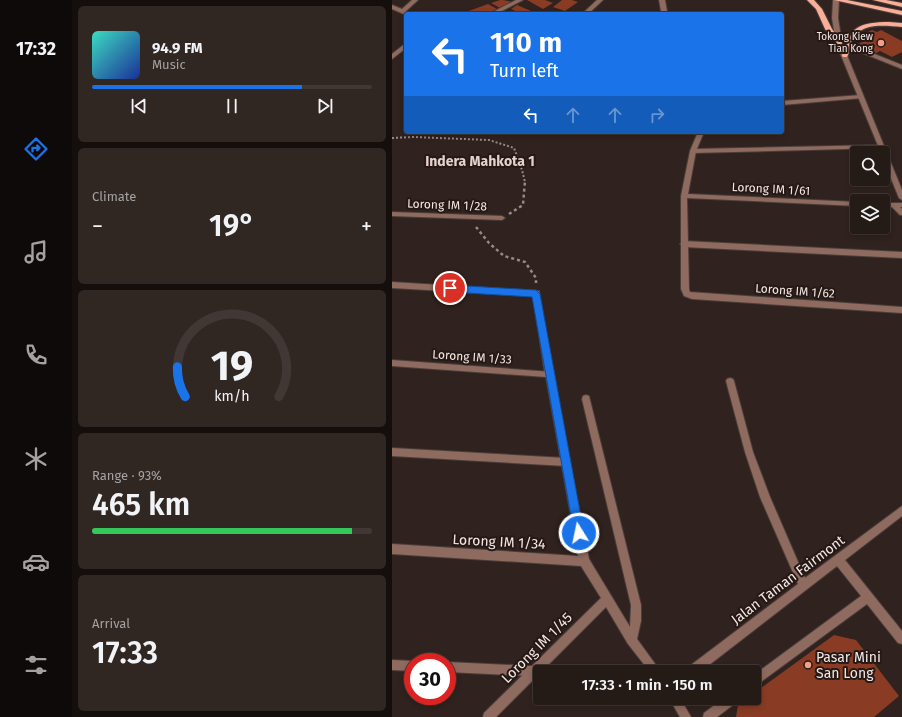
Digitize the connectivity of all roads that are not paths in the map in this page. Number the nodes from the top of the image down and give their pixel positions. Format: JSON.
{"nodes":[{"id":1,"x":415,"y":0,"type":"edge"},
{"id":2,"x":520,"y":0,"type":"edge"},
{"id":3,"x":600,"y":0,"type":"edge"},
{"id":4,"x":662,"y":0,"type":"edge"},
{"id":5,"x":810,"y":0,"type":"edge"},
{"id":6,"x":837,"y":0,"type":"edge"},
{"id":7,"x":876,"y":0,"type":"edge"},
{"id":8,"x":902,"y":5,"type":"edge"},
{"id":9,"x":392,"y":7,"type":"edge"},
{"id":10,"x":403,"y":11,"type":"joint"},
{"id":11,"x":496,"y":12,"type":"edge"},
{"id":12,"x":587,"y":12,"type":"edge"},
{"id":13,"x":663,"y":12,"type":"edge"},
{"id":14,"x":902,"y":13,"type":"edge"},
{"id":15,"x":902,"y":25,"type":"edge"},
{"id":16,"x":839,"y":43,"type":"junction"},
{"id":17,"x":847,"y":45,"type":"junction"},
{"id":18,"x":404,"y":47,"type":"edge"},
{"id":19,"x":845,"y":56,"type":"junction"},
{"id":20,"x":392,"y":57,"type":"edge"},
{"id":21,"x":902,"y":67,"type":"edge"},
{"id":22,"x":861,"y":98,"type":"junction"},
{"id":23,"x":784,"y":103,"type":"edge"},
{"id":24,"x":700,"y":134,"type":"edge"},
{"id":25,"x":880,"y":146,"type":"edge"},
{"id":26,"x":850,"y":148,"type":"edge"},
{"id":27,"x":694,"y":151,"type":"junction"},
{"id":28,"x":890,"y":170,"type":"edge"},
{"id":29,"x":684,"y":196,"type":"junction"},
{"id":30,"x":902,"y":198,"type":"edge"},
{"id":31,"x":850,"y":204,"type":"edge"},
{"id":32,"x":890,"y":205,"type":"edge"},
{"id":33,"x":894,"y":205,"type":"junction"},
{"id":34,"x":902,"y":205,"type":"edge"},
{"id":35,"x":902,"y":213,"type":"edge"},
{"id":36,"x":392,"y":214,"type":"edge"},
{"id":37,"x":502,"y":218,"type":"road end"},
{"id":38,"x":684,"y":244,"type":"junction"},
{"id":39,"x":902,"y":255,"type":"edge"},
{"id":40,"x":392,"y":285,"type":"edge"},
{"id":41,"x":902,"y":310,"type":"edge"},
{"id":42,"x":392,"y":364,"type":"edge"},
{"id":43,"x":549,"y":374,"type":"junction"},
{"id":44,"x":730,"y":381,"type":"dead end"},
{"id":45,"x":586,"y":399,"type":"dead end"},
{"id":46,"x":392,"y":452,"type":"edge"},
{"id":47,"x":566,"y":462,"type":"junction"},
{"id":48,"x":902,"y":510,"type":"edge"},
{"id":49,"x":392,"y":549,"type":"edge"},
{"id":50,"x":838,"y":560,"type":"junction"},
{"id":51,"x":584,"y":561,"type":"junction"},
{"id":52,"x":803,"y":585,"type":"junction"},
{"id":53,"x":868,"y":597,"type":"junction"},
{"id":54,"x":607,"y":599,"type":"junction"},
{"id":55,"x":902,"y":639,"type":"edge"},
{"id":56,"x":632,"y":640,"type":"junction"},
{"id":57,"x":392,"y":665,"type":"edge"},
{"id":58,"x":538,"y":665,"type":"edge"},
{"id":59,"x":651,"y":665,"type":"edge"},
{"id":60,"x":700,"y":665,"type":"edge"},
{"id":61,"x":404,"y":666,"type":"edge"},
{"id":62,"x":456,"y":667,"type":"edge"},
{"id":63,"x":533,"y":670,"type":"joint"},
{"id":64,"x":761,"y":677,"type":"edge"},
{"id":65,"x":678,"y":705,"type":"edge"},
{"id":66,"x":724,"y":705,"type":"edge"},
{"id":67,"x":488,"y":717,"type":"edge"},
{"id":68,"x":686,"y":717,"type":"edge"},
{"id":69,"x":708,"y":717,"type":"edge"}],
"edges":[{"from":1,"to":10,"type":"street"},
{"from":2,"to":11,"type":"street"},
{"from":3,"to":12,"type":"street"},
{"from":4,"to":13,"type":"street"},
{"from":5,"to":16,"type":"main road"},
{"from":6,"to":14,"type":"main road"},
{"from":6,"to":16,"type":"street"},
{"from":7,"to":8,"type":"main road"},
{"from":9,"to":10,"type":"street"},
{"from":15,"to":17,"type":"main road"},
{"from":16,"to":19,"type":"street"},
{"from":17,"to":19,"type":"main road"},
{"from":17,"to":21,"type":"street"},
{"from":18,"to":20,"type":"street"},
{"from":19,"to":22,"type":"street"},
{"from":22,"to":23,"type":"street"},
{"from":22,"to":25,"type":"street"},
{"from":24,"to":27,"type":"street"},
{"from":26,"to":27,"type":"street"},
{"from":27,"to":29,"type":"street"},
{"from":28,"to":30,"type":"street"},
{"from":29,"to":31,"type":"street","name":"Lorong IM 1/61"},
{"from":29,"to":38,"type":"street"},
{"from":32,"to":33,"type":"street"},
{"from":33,"to":34,"type":"street"},
{"from":33,"to":35,"type":"street"},
{"from":36,"to":37,"type":"street","name":"Lorong IM 1/28"},
{"from":38,"to":39,"type":"street"},
{"from":38,"to":41,"type":"street","name":"Lorong IM 1/62"},
{"from":40,"to":43,"type":"street"},
{"from":42,"to":43,"type":"street","name":"Lorong IM 1/33"},
{"from":43,"to":47,"type":"street"},
{"from":44,"to":52,"type":"street"},
{"from":45,"to":56,"type":"street"},
{"from":46,"to":47,"type":"street"},
{"from":47,"to":51,"type":"street"},
{"from":48,"to":50,"type":"street","name":"Jalan Taman Fairmont"},
{"from":49,"to":51,"type":"street","name":"Lorong IM 1/34"},
{"from":50,"to":52,"type":"street","name":"Jalan Taman Fairmont"},
{"from":50,"to":53,"type":"street"},
{"from":51,"to":54,"type":"street"},
{"from":52,"to":60,"type":"street","name":"Jalan Taman Fairmont"},
{"from":53,"to":55,"type":"street"},
{"from":53,"to":64,"type":"street"},
{"from":54,"to":56,"type":"street"},
{"from":54,"to":58,"type":"street","name":"Lorong IM 1/45"},
{"from":56,"to":59,"type":"street"},
{"from":57,"to":61,"type":"street"},
{"from":62,"to":63,"type":"street"},
{"from":63,"to":67,"type":"street","name":"Lorong IM 1/45"},
{"from":65,"to":68,"type":"street"},
{"from":66,"to":69,"type":"street"}]}
